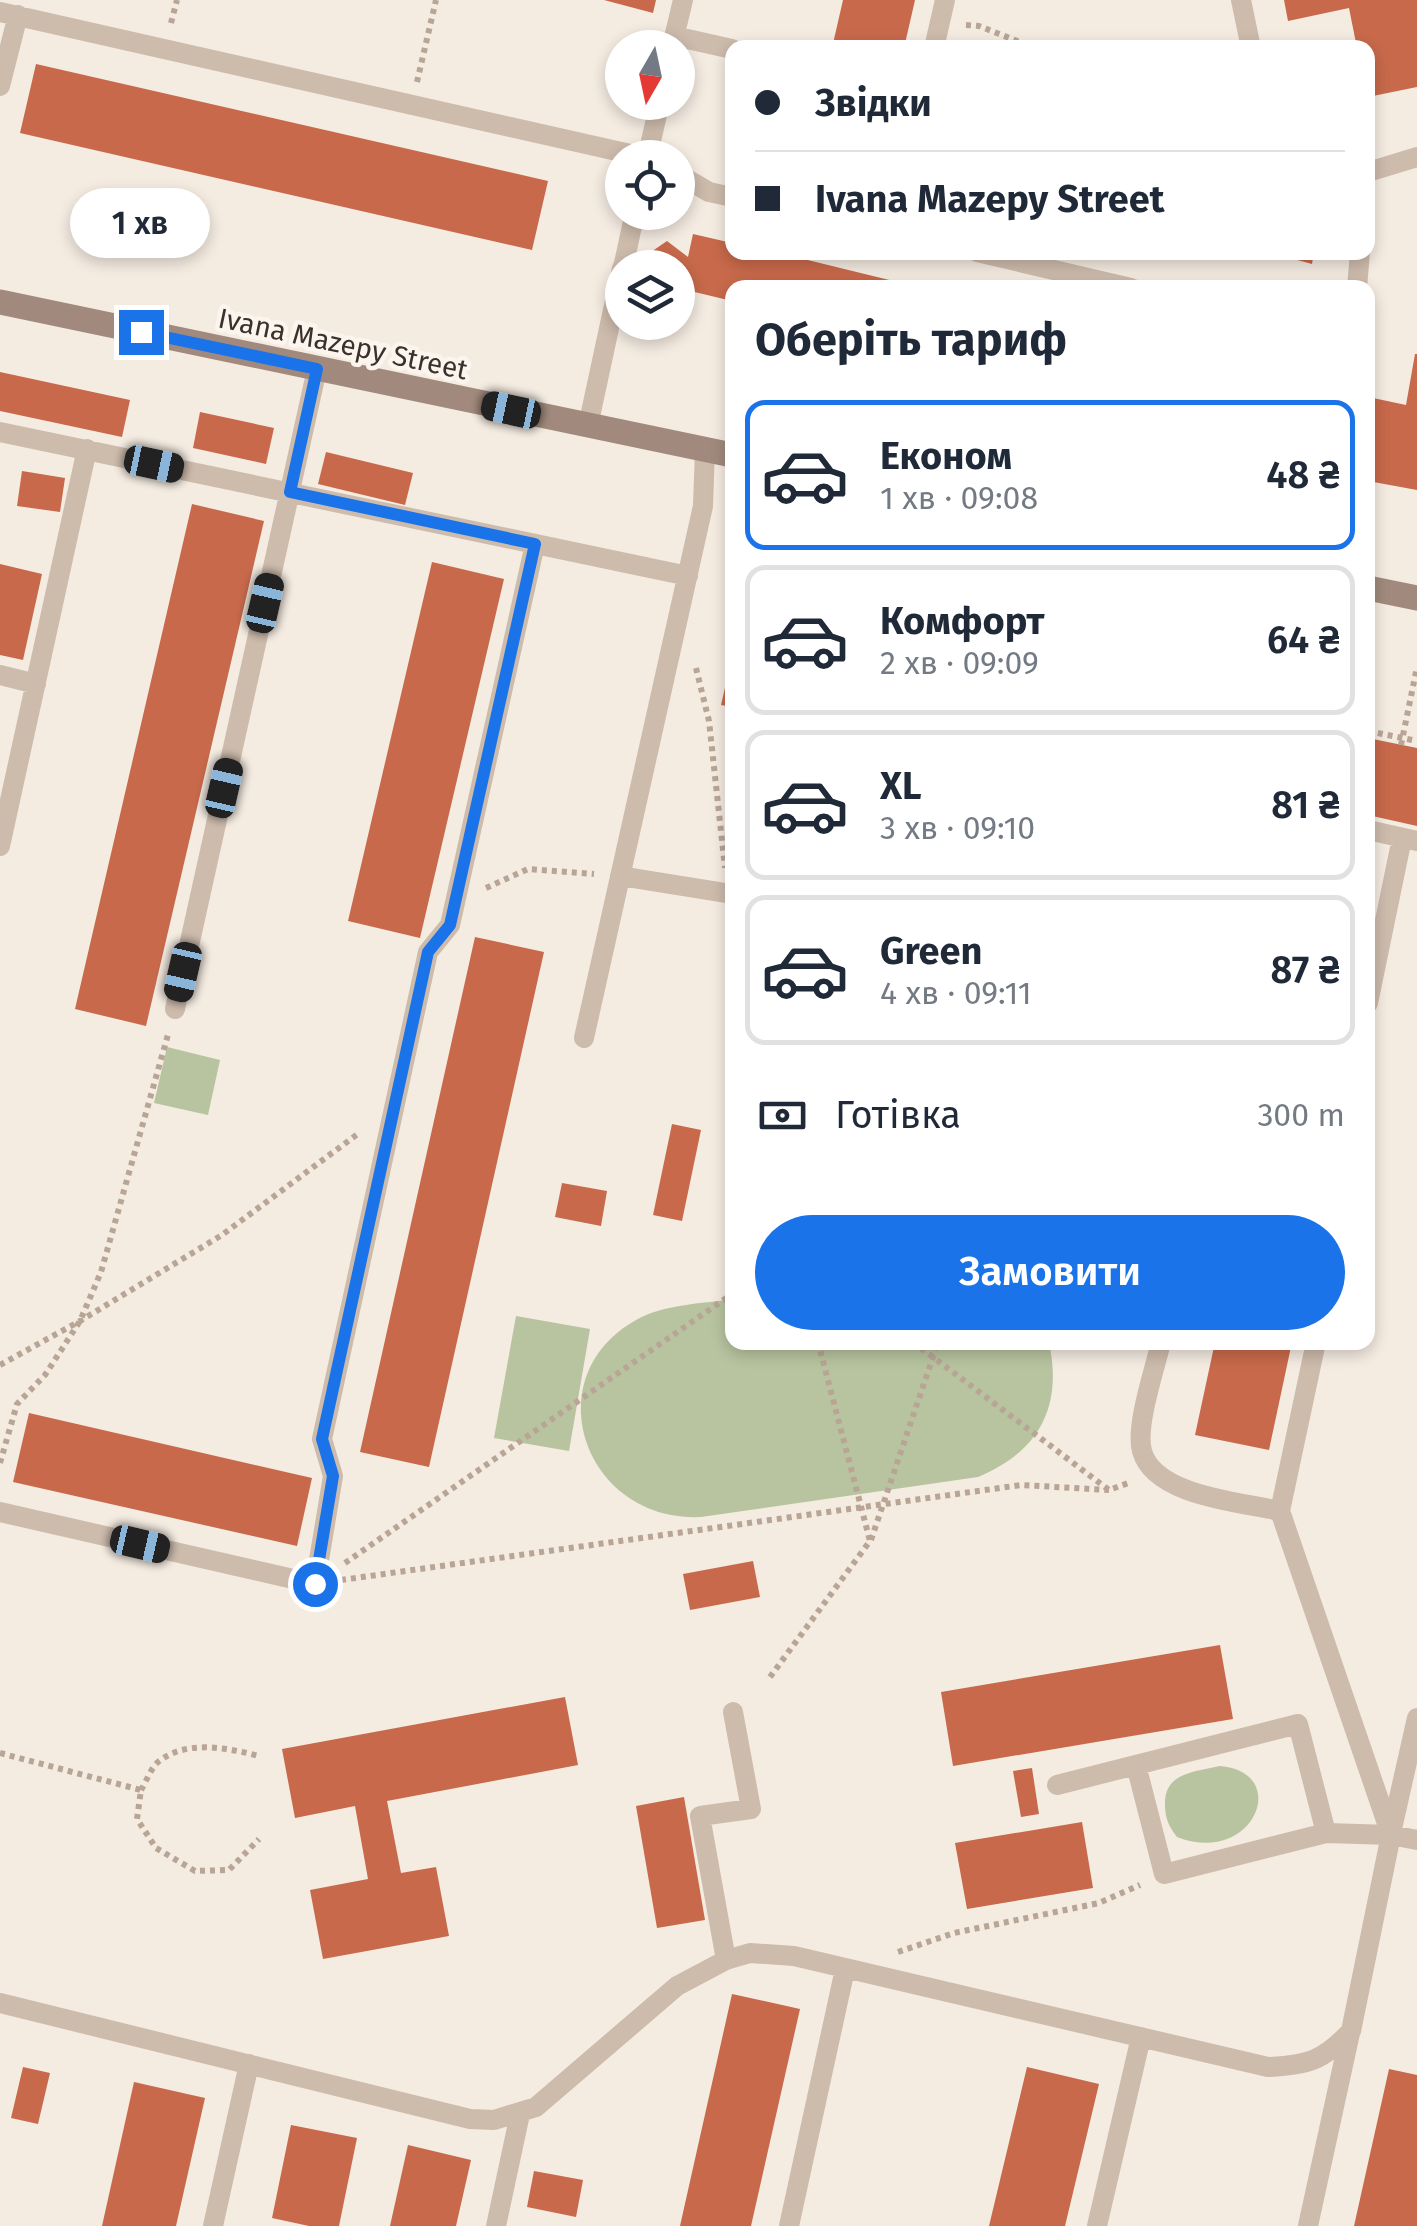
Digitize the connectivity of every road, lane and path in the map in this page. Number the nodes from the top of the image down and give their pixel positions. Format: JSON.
{"nodes":[{"id":1,"x":436,"y":0,"type":"edge"},
{"id":2,"x":682,"y":0,"type":"edge"},
{"id":3,"x":945,"y":0,"type":"edge"},
{"id":4,"x":1241,"y":0,"type":"edge"},
{"id":5,"x":9,"y":14,"type":"edge"},
{"id":6,"x":940,"y":23,"type":"junction"},
{"id":7,"x":676,"y":30,"type":"edge"},
{"id":8,"x":936,"y":40,"type":"edge"},
{"id":9,"x":1014,"y":40,"type":"edge"},
{"id":10,"x":1249,"y":40,"type":"edge"},
{"id":11,"x":695,"y":45,"type":"edge"},
{"id":12,"x":725,"y":49,"type":"edge"},
{"id":13,"x":0,"y":86,"type":"edge"},
{"id":14,"x":412,"y":104,"type":"junction"},
{"id":15,"x":605,"y":147,"type":"edge"},
{"id":16,"x":1417,"y":157,"type":"edge"},
{"id":17,"x":1375,"y":170,"type":"edge"},
{"id":18,"x":695,"y":184,"type":"edge"},
{"id":19,"x":725,"y":195,"type":"edge"},
{"id":20,"x":1011,"y":260,"type":"edge"},
{"id":21,"x":1096,"y":280,"type":"edge"},
{"id":22,"x":0,"y":302,"type":"edge"},
{"id":23,"x":607,"y":340,"type":"edge"},
{"id":24,"x":317,"y":369,"type":"junction"},
{"id":25,"x":588,"y":426,"type":"junction"},
{"id":26,"x":0,"y":432,"type":"edge"},
{"id":27,"x":87,"y":450,"type":"junction"},
{"id":28,"x":704,"y":450,"type":"junction"},
{"id":29,"x":725,"y":454,"type":"edge"},
{"id":30,"x":290,"y":492,"type":"junction"},
{"id":31,"x":535,"y":544,"type":"junction"},
{"id":32,"x":688,"y":576,"type":"junction"},
{"id":33,"x":1375,"y":589,"type":"edge"},
{"id":34,"x":1417,"y":598,"type":"edge"},
{"id":35,"x":695,"y":665,"type":"dead end"},
{"id":36,"x":1417,"y":667,"type":"edge"},
{"id":37,"x":0,"y":675,"type":"edge"},
{"id":38,"x":36,"y":684,"type":"junction"},
{"id":39,"x":1375,"y":732,"type":"edge"},
{"id":40,"x":1417,"y":741,"type":"edge"},
{"id":41,"x":1402,"y":742,"type":"junction"},
{"id":42,"x":1375,"y":832,"type":"edge"},
{"id":43,"x":1410,"y":839,"type":"edge"},
{"id":44,"x":0,"y":846,"type":"edge"},
{"id":45,"x":725,"y":853,"type":"edge"},
{"id":46,"x":620,"y":876,"type":"junction"},
{"id":47,"x":725,"y":893,"type":"edge"},
{"id":48,"x":456,"y":901,"type":"junction"},
{"id":49,"x":1375,"y":976,"type":"edge"},
{"id":50,"x":175,"y":1009,"type":"joint"},
{"id":51,"x":584,"y":1038,"type":"dead end"},
{"id":52,"x":395,"y":1106,"type":"junction"},
{"id":53,"x":725,"y":1299,"type":"edge"},
{"id":54,"x":80,"y":1322,"type":"junction"},
{"id":55,"x":820,"y":1350,"type":"edge"},
{"id":56,"x":923,"y":1350,"type":"edge"},
{"id":57,"x":936,"y":1350,"type":"edge"},
{"id":58,"x":1158,"y":1350,"type":"edge"},
{"id":59,"x":1314,"y":1350,"type":"edge"},
{"id":60,"x":933,"y":1358,"type":"junction"},
{"id":61,"x":0,"y":1366,"type":"edge"},
{"id":62,"x":0,"y":1463,"type":"edge"},
{"id":63,"x":1154,"y":1473,"type":"junction"},
{"id":64,"x":1109,"y":1490,"type":"junction"},
{"id":65,"x":883,"y":1504,"type":"junction"},
{"id":66,"x":863,"y":1507,"type":"junction"},
{"id":67,"x":1280,"y":1511,"type":"junction"},
{"id":68,"x":0,"y":1512,"type":"edge"},
{"id":69,"x":870,"y":1541,"type":"junction"},
{"id":70,"x":315,"y":1584,"type":"junction"},
{"id":71,"x":770,"y":1678,"type":"dead end"},
{"id":72,"x":733,"y":1712,"type":"dead end"},
{"id":73,"x":1417,"y":1718,"type":"edge"},
{"id":74,"x":0,"y":1752,"type":"edge"},
{"id":75,"x":260,"y":1756,"type":"dead end"},
{"id":76,"x":1136,"y":1765,"type":"junction"},
{"id":77,"x":1056,"y":1785,"type":"dead end"},
{"id":78,"x":142,"y":1790,"type":"junction"},
{"id":79,"x":1326,"y":1833,"type":"junction"},
{"id":80,"x":1391,"y":1835,"type":"junction"},
{"id":81,"x":259,"y":1839,"type":"dead end"},
{"id":82,"x":1417,"y":1840,"type":"edge"},
{"id":83,"x":1164,"y":1874,"type":"junction"},
{"id":84,"x":726,"y":1960,"type":"junction"},
{"id":85,"x":845,"y":1969,"type":"junction"},
{"id":86,"x":0,"y":2003,"type":"edge"},
{"id":87,"x":1350,"y":2031,"type":"junction"},
{"id":88,"x":1141,"y":2037,"type":"junction"},
{"id":89,"x":249,"y":2064,"type":"junction"},
{"id":90,"x":520,"y":2114,"type":"junction"},
{"id":91,"x":213,"y":2226,"type":"edge"},
{"id":92,"x":496,"y":2226,"type":"edge"},
{"id":93,"x":789,"y":2226,"type":"edge"},
{"id":94,"x":1097,"y":2226,"type":"edge"},
{"id":95,"x":1308,"y":2226,"type":"edge"}],
"edges":[{"from":1,"to":14,"type":"path"},
{"from":2,"to":7,"type":"lane"},
{"from":3,"to":6,"type":"lane"},
{"from":4,"to":10,"type":"lane"},
{"from":5,"to":13,"type":"lane"},
{"from":5,"to":14,"type":"lane"},
{"from":6,"to":8,"type":"lane"},
{"from":6,"to":9,"type":"path"},
{"from":11,"to":12,"type":"lane"},
{"from":14,"to":15,"type":"lane"},
{"from":16,"to":17,"type":"lane"},
{"from":18,"to":19,"type":"lane"},
{"from":20,"to":21,"type":"lane"},
{"from":22,"to":24,"type":"main road","name":"Ivana Mazepy Street"},
{"from":23,"to":25,"type":"lane"},
{"from":24,"to":25,"type":"main road","name":"Ivana Mazepy Street"},
{"from":24,"to":30,"type":"lane"},
{"from":25,"to":28,"type":"main road","name":"Ivana Mazepy Street"},
{"from":26,"to":27,"type":"lane"},
{"from":27,"to":30,"type":"lane"},
{"from":27,"to":38,"type":"lane"},
{"from":28,"to":29,"type":"main road","name":"Ivana Mazepy Street"},
{"from":28,"to":32,"type":"lane"},
{"from":30,"to":31,"type":"lane"},
{"from":30,"to":50,"type":"lane"},
{"from":31,"to":32,"type":"lane"},
{"from":31,"to":48,"type":"lane"},
{"from":32,"to":46,"type":"lane"},
{"from":33,"to":34,"type":"main road"},
{"from":35,"to":45,"type":"path"},
{"from":36,"to":41,"type":"path"},
{"from":37,"to":38,"type":"lane"},
{"from":38,"to":44,"type":"lane"},
{"from":39,"to":41,"type":"path"},
{"from":40,"to":41,"type":"path"},
{"from":42,"to":43,"type":"lane"},
{"from":43,"to":49,"type":"lane"},
{"from":46,"to":47,"type":"lane"},
{"from":46,"to":48,"type":"path"},
{"from":46,"to":51,"type":"lane"},
{"from":48,"to":52,"type":"lane"},
{"from":50,"to":54,"type":"path"},
{"from":52,"to":54,"type":"path"},
{"from":52,"to":70,"type":"lane"},
{"from":53,"to":70,"type":"path"},
{"from":54,"to":61,"type":"path"},
{"from":54,"to":62,"type":"path"},
{"from":55,"to":66,"type":"path"},
{"from":56,"to":60,"type":"path"},
{"from":57,"to":60,"type":"path"},
{"from":58,"to":63,"type":"lane"},
{"from":59,"to":67,"type":"lane"},
{"from":60,"to":64,"type":"path"},
{"from":60,"to":65,"type":"path"},
{"from":63,"to":64,"type":"path"},
{"from":63,"to":67,"type":"lane"},
{"from":64,"to":65,"type":"path"},
{"from":65,"to":66,"type":"path"},
{"from":65,"to":69,"type":"path"},
{"from":66,"to":69,"type":"path"},
{"from":66,"to":70,"type":"path"},
{"from":67,"to":80,"type":"lane"},
{"from":68,"to":70,"type":"lane"},
{"from":69,"to":71,"type":"path"},
{"from":72,"to":84,"type":"lane"},
{"from":73,"to":80,"type":"lane"},
{"from":74,"to":78,"type":"path"},
{"from":75,"to":78,"type":"path"},
{"from":76,"to":77,"type":"lane"},
{"from":76,"to":79,"type":"lane"},
{"from":76,"to":83,"type":"lane"},
{"from":78,"to":81,"type":"path"},
{"from":79,"to":80,"type":"lane"},
{"from":79,"to":83,"type":"lane"},
{"from":80,"to":82,"type":"lane"},
{"from":80,"to":87,"type":"lane"},
{"from":83,"to":85,"type":"path"},
{"from":84,"to":85,"type":"lane"},
{"from":84,"to":90,"type":"lane"},
{"from":85,"to":88,"type":"lane"},
{"from":85,"to":93,"type":"lane"},
{"from":86,"to":89,"type":"lane"},
{"from":87,"to":88,"type":"lane"},
{"from":87,"to":95,"type":"lane"},
{"from":88,"to":94,"type":"lane"},
{"from":89,"to":90,"type":"lane"},
{"from":89,"to":91,"type":"lane"},
{"from":90,"to":92,"type":"lane"}]}
